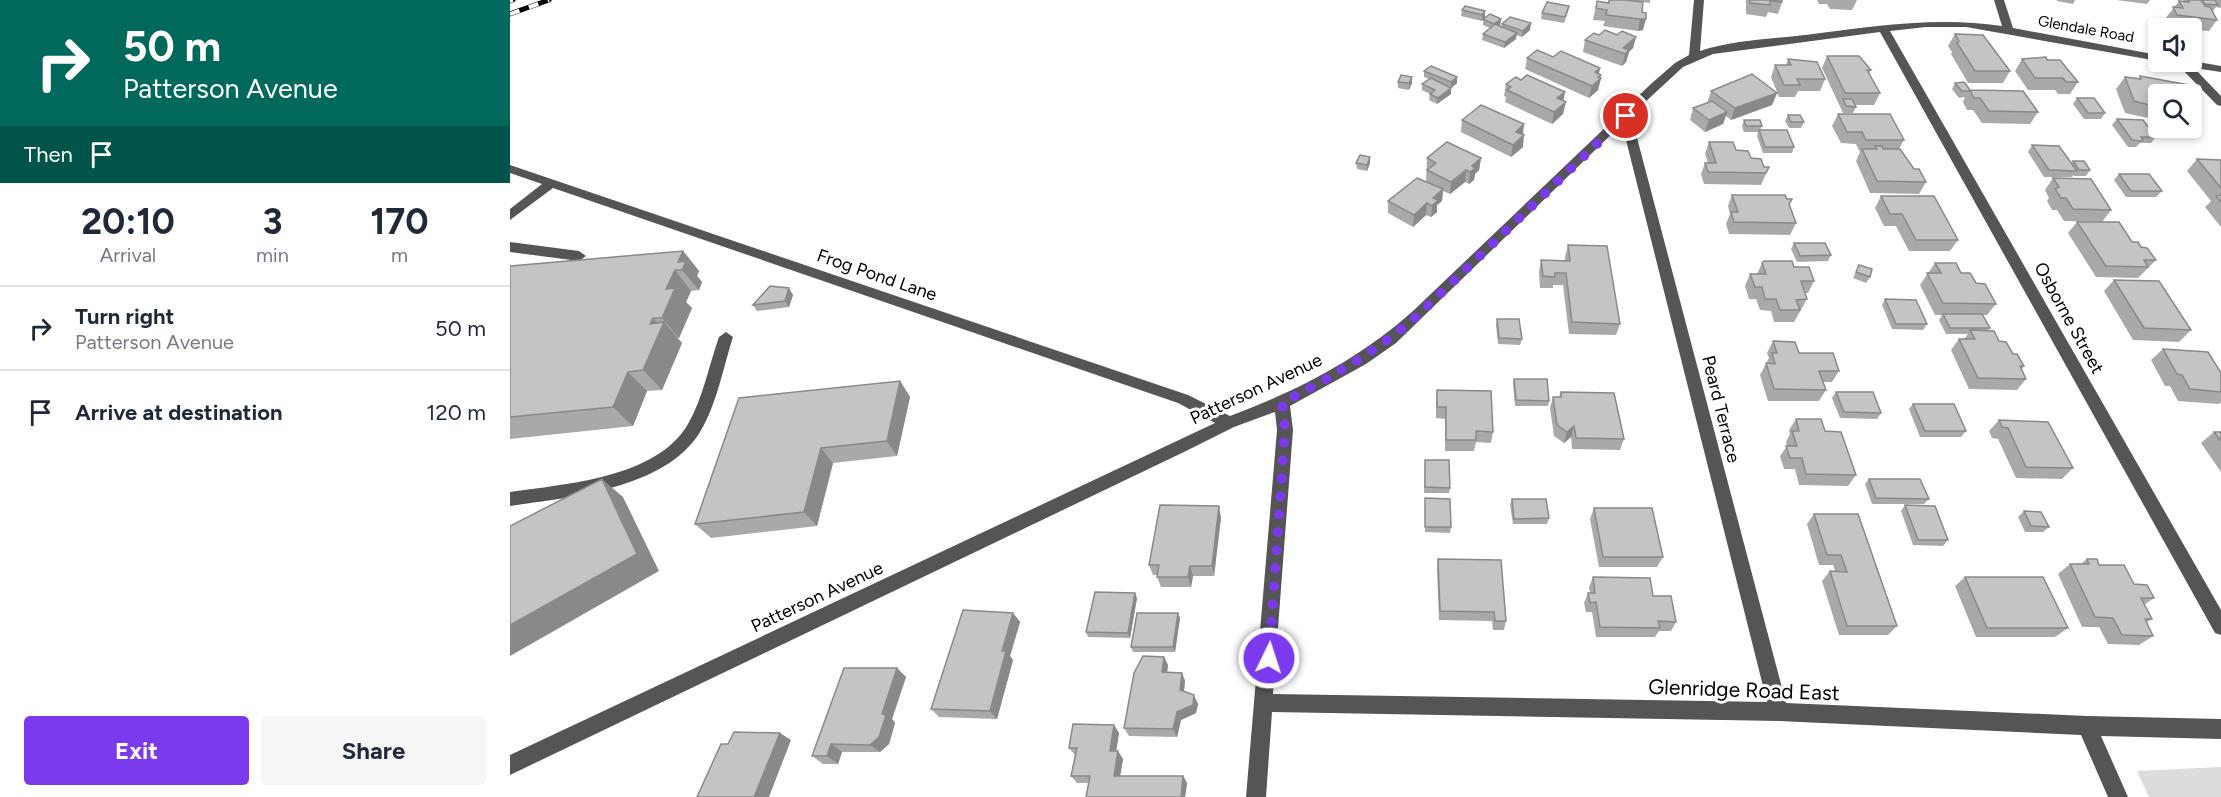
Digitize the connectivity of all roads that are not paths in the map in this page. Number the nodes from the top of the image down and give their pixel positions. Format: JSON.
{"nodes":[{"id":1,"x":1699,"y":0,"type":"edge"},
{"id":2,"x":1999,"y":0,"type":"edge"},
{"id":3,"x":1883,"y":28,"type":"junction"},
{"id":4,"x":2008,"y":30,"type":"junction"},
{"id":5,"x":2148,"y":56,"type":"edge"},
{"id":6,"x":1694,"y":57,"type":"junction"},
{"id":7,"x":2202,"y":66,"type":"edge"},
{"id":8,"x":2221,"y":69,"type":"edge"},
{"id":9,"x":2192,"y":72,"type":"edge"},
{"id":10,"x":2221,"y":103,"type":"edge"},
{"id":11,"x":1626,"y":116,"type":"junction"},
{"id":12,"x":510,"y":169,"type":"edge"},
{"id":13,"x":552,"y":182,"type":"junction"},
{"id":14,"x":510,"y":216,"type":"edge"},
{"id":15,"x":510,"y":247,"type":"edge"},
{"id":16,"x":579,"y":256,"type":"dead end"},
{"id":17,"x":726,"y":337,"type":"dead end"},
{"id":18,"x":1282,"y":403,"type":"junction"},
{"id":19,"x":1229,"y":423,"type":"junction"},
{"id":20,"x":510,"y":499,"type":"edge"},
{"id":21,"x":2221,"y":627,"type":"edge"},
{"id":22,"x":1266,"y":704,"type":"junction"},
{"id":23,"x":1779,"y":712,"type":"junction"},
{"id":24,"x":2087,"y":726,"type":"junction"},
{"id":25,"x":2221,"y":729,"type":"edge"},
{"id":26,"x":510,"y":765,"type":"edge"},
{"id":27,"x":1256,"y":797,"type":"edge"},
{"id":28,"x":2118,"y":797,"type":"edge"}],
"edges":[{"from":1,"to":6,"type":"street"},
{"from":2,"to":4,"type":"street"},
{"from":3,"to":4,"type":"street","name":"Patterson Avenue"},
{"from":3,"to":6,"type":"street","name":"Patterson Avenue"},
{"from":3,"to":21,"type":"street","name":"Osborne Street"},
{"from":4,"to":5,"type":"street","name":"Glendale Road"},
{"from":6,"to":11,"type":"street","name":"Patterson Avenue"},
{"from":7,"to":8,"type":"street"},
{"from":9,"to":10,"type":"street"},
{"from":11,"to":18,"type":"street","name":"Patterson Avenue"},
{"from":11,"to":23,"type":"street","name":"Peard Terrace"},
{"from":12,"to":13,"type":"street","name":"Frog Pond Lane"},
{"from":13,"to":14,"type":"street"},
{"from":13,"to":19,"type":"street","name":"Frog Pond Lane"},
{"from":15,"to":16,"type":"street"},
{"from":17,"to":20,"type":"street"},
{"from":18,"to":19,"type":"street","name":"Patterson Avenue"},
{"from":18,"to":22,"type":"street"},
{"from":19,"to":26,"type":"street","name":"Patterson Avenue"},
{"from":22,"to":23,"type":"street","name":"Glenridge Road East"},
{"from":22,"to":27,"type":"street"},
{"from":23,"to":24,"type":"street","name":"Glenridge Road East"},
{"from":24,"to":25,"type":"street","name":"Glenridge Road East"},
{"from":24,"to":28,"type":"street"}]}
